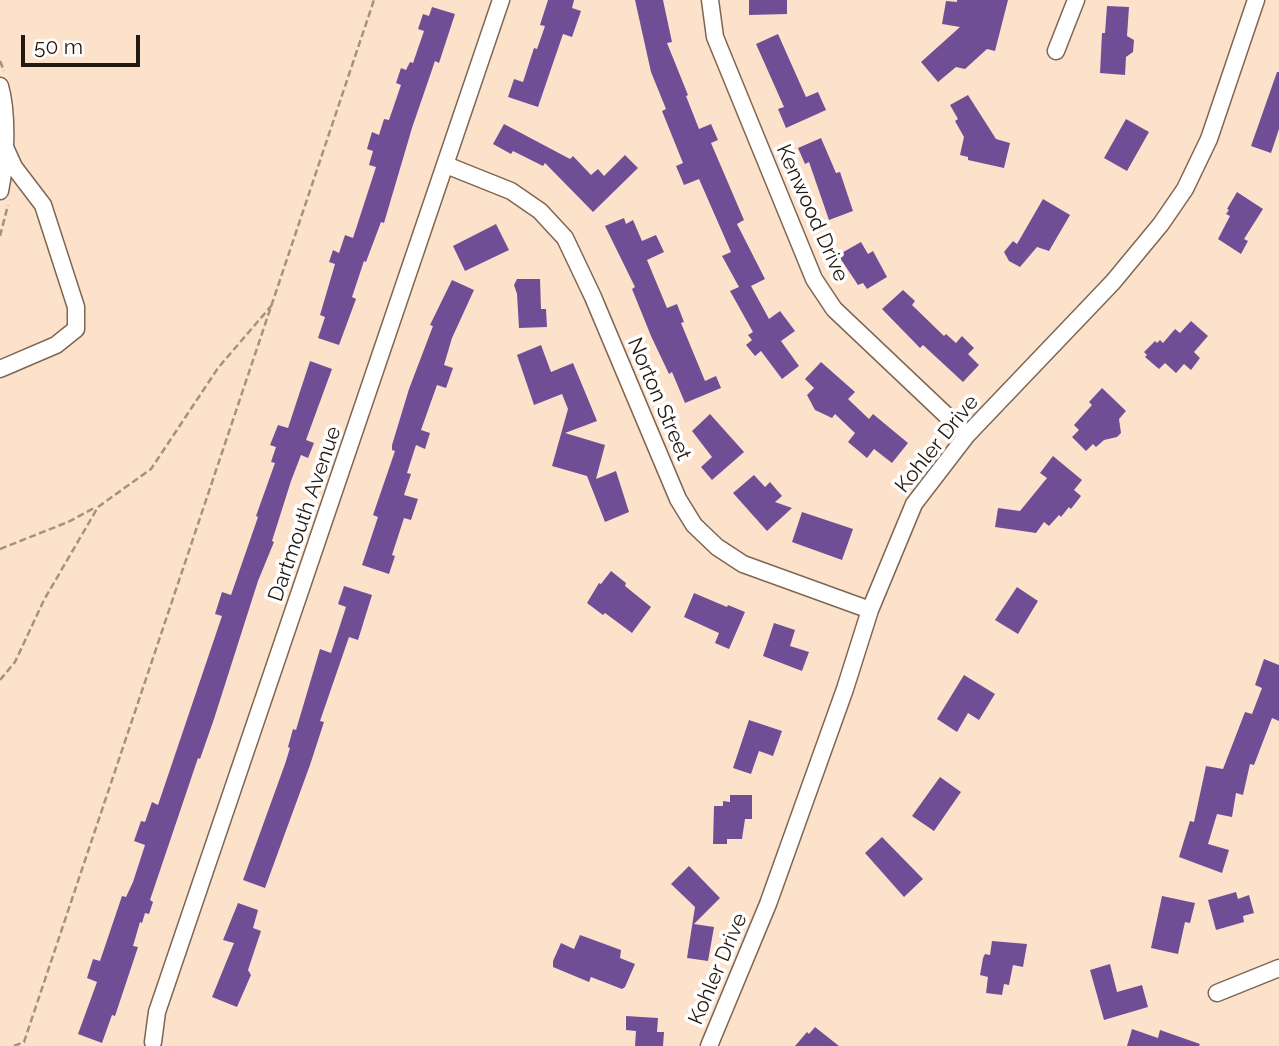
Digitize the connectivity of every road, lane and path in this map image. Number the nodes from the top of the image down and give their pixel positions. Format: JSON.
{"nodes":[{"id":1,"x":374,"y":0,"type":"edge"},
{"id":2,"x":501,"y":0,"type":"edge"},
{"id":3,"x":710,"y":0,"type":"edge"},
{"id":4,"x":1076,"y":0,"type":"edge"},
{"id":5,"x":1256,"y":0,"type":"edge"},
{"id":6,"x":1056,"y":51,"type":"dead end"},
{"id":7,"x":0,"y":86,"type":"edge"},
{"id":8,"x":4,"y":145,"type":"junction"},
{"id":9,"x":446,"y":165,"type":"junction"},
{"id":10,"x":0,"y":191,"type":"edge"},
{"id":11,"x":274,"y":303,"type":"junction"},
{"id":12,"x":0,"y":369,"type":"edge"},
{"id":13,"x":967,"y":435,"type":"junction"},
{"id":14,"x":98,"y":506,"type":"junction"},
{"id":15,"x":0,"y":549,"type":"edge"},
{"id":16,"x":870,"y":610,"type":"junction"},
{"id":17,"x":0,"y":680,"type":"edge"},
{"id":18,"x":1279,"y":968,"type":"edge"},
{"id":19,"x":1217,"y":993,"type":"dead end"},
{"id":20,"x":153,"y":1042,"type":"dead end"},
{"id":21,"x":14,"y":1046,"type":"edge"},
{"id":22,"x":709,"y":1046,"type":"edge"}],
"edges":[{"from":1,"to":11,"type":"path"},
{"from":2,"to":9,"type":"street","name":"Dartmouth Avenue"},
{"from":3,"to":13,"type":"street","name":"Kenwood Drive"},
{"from":4,"to":6,"type":"street"},
{"from":5,"to":13,"type":"street","name":"Kohler Drive"},
{"from":7,"to":8,"type":"street"},
{"from":8,"to":10,"type":"street"},
{"from":8,"to":12,"type":"street"},
{"from":9,"to":16,"type":"street","name":"Norton Street"},
{"from":9,"to":20,"type":"street","name":"Dartmouth Avenue"},
{"from":11,"to":14,"type":"path"},
{"from":11,"to":21,"type":"path"},
{"from":13,"to":16,"type":"street","name":"Kohler Drive"},
{"from":14,"to":15,"type":"path"},
{"from":14,"to":17,"type":"path"},
{"from":16,"to":22,"type":"street","name":"Kohler Drive"},
{"from":18,"to":19,"type":"street"}]}
